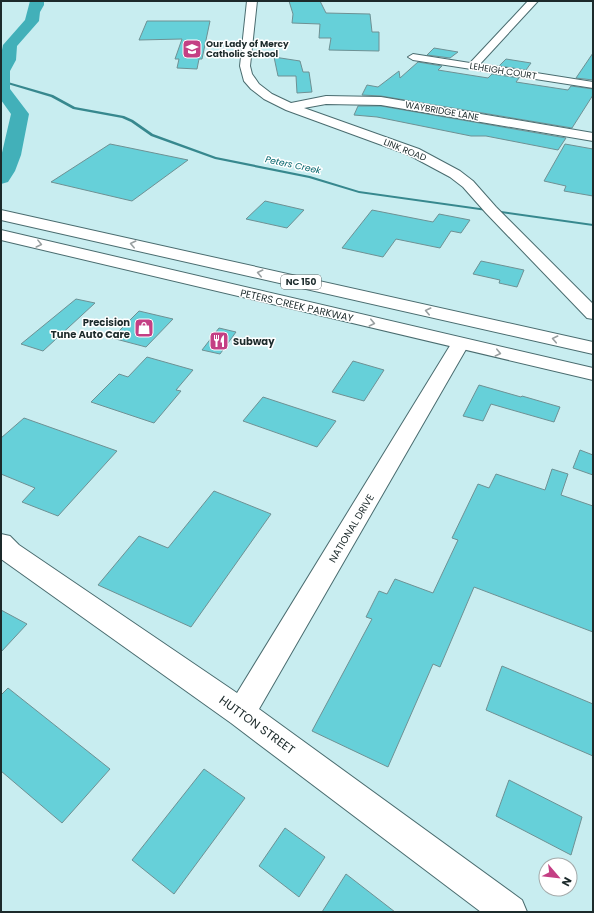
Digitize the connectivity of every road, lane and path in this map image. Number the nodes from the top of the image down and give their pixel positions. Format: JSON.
{"nodes":[{"id":1,"x":252,"y":1,"type":"edge"},
{"id":2,"x":533,"y":1,"type":"edge"},
{"id":3,"x":413,"y":57,"type":"dead end"},
{"id":4,"x":472,"y":67,"type":"junction"},
{"id":5,"x":593,"y":85,"type":"edge"},
{"id":6,"x":290,"y":107,"type":"junction"},
{"id":7,"x":593,"y":137,"type":"edge"},
{"id":8,"x":5,"y":216,"type":"edge"},
{"id":9,"x":1,"y":235,"type":"edge"},
{"id":10,"x":306,"y":284,"type":"junction"},
{"id":11,"x":293,"y":304,"type":"junction"},
{"id":12,"x":593,"y":314,"type":"edge"},
{"id":13,"x":460,"y":344,"type":"junction"},
{"id":14,"x":593,"y":348,"type":"edge"},
{"id":15,"x":593,"y":374,"type":"edge"},
{"id":16,"x":1,"y":543,"type":"edge"},
{"id":17,"x":241,"y":713,"type":"junction"},
{"id":18,"x":510,"y":912,"type":"edge"}],
"edges":[{"from":1,"to":6,"type":"street","name":"LINK ROAD"},
{"from":2,"to":4,"type":"street"},
{"from":3,"to":4,"type":"street","name":"LEHEIGH COURT"},
{"from":4,"to":5,"type":"street","name":"LEHEIGH COURT"},
{"from":6,"to":7,"type":"street","name":"WAYBRIDGE LANE"},
{"from":6,"to":12,"type":"street","name":"LINK ROAD"},
{"from":10,"to":8,"type":"street","number":"NC 150","one_way":true},
{"from":9,"to":11,"type":"street","name":"PETERS CREEK PARKWAY","number":"NC 150","one_way":true},
{"from":10,"to":11,"type":"street"},
{"from":14,"to":10,"type":"street","number":"NC 150","one_way":true},
{"from":11,"to":13,"type":"street","name":"PETERS CREEK PARKWAY","number":"NC 150","one_way":true},
{"from":13,"to":15,"type":"street","name":"PETERS CREEK PARKWAY","number":"NC 150","one_way":true},
{"from":13,"to":17,"type":"street","name":"NATIONAL DRIVE"},
{"from":16,"to":17,"type":"street","name":"HUTTON STREET"},
{"from":17,"to":18,"type":"street","name":"HUTTON STREET"}]}
